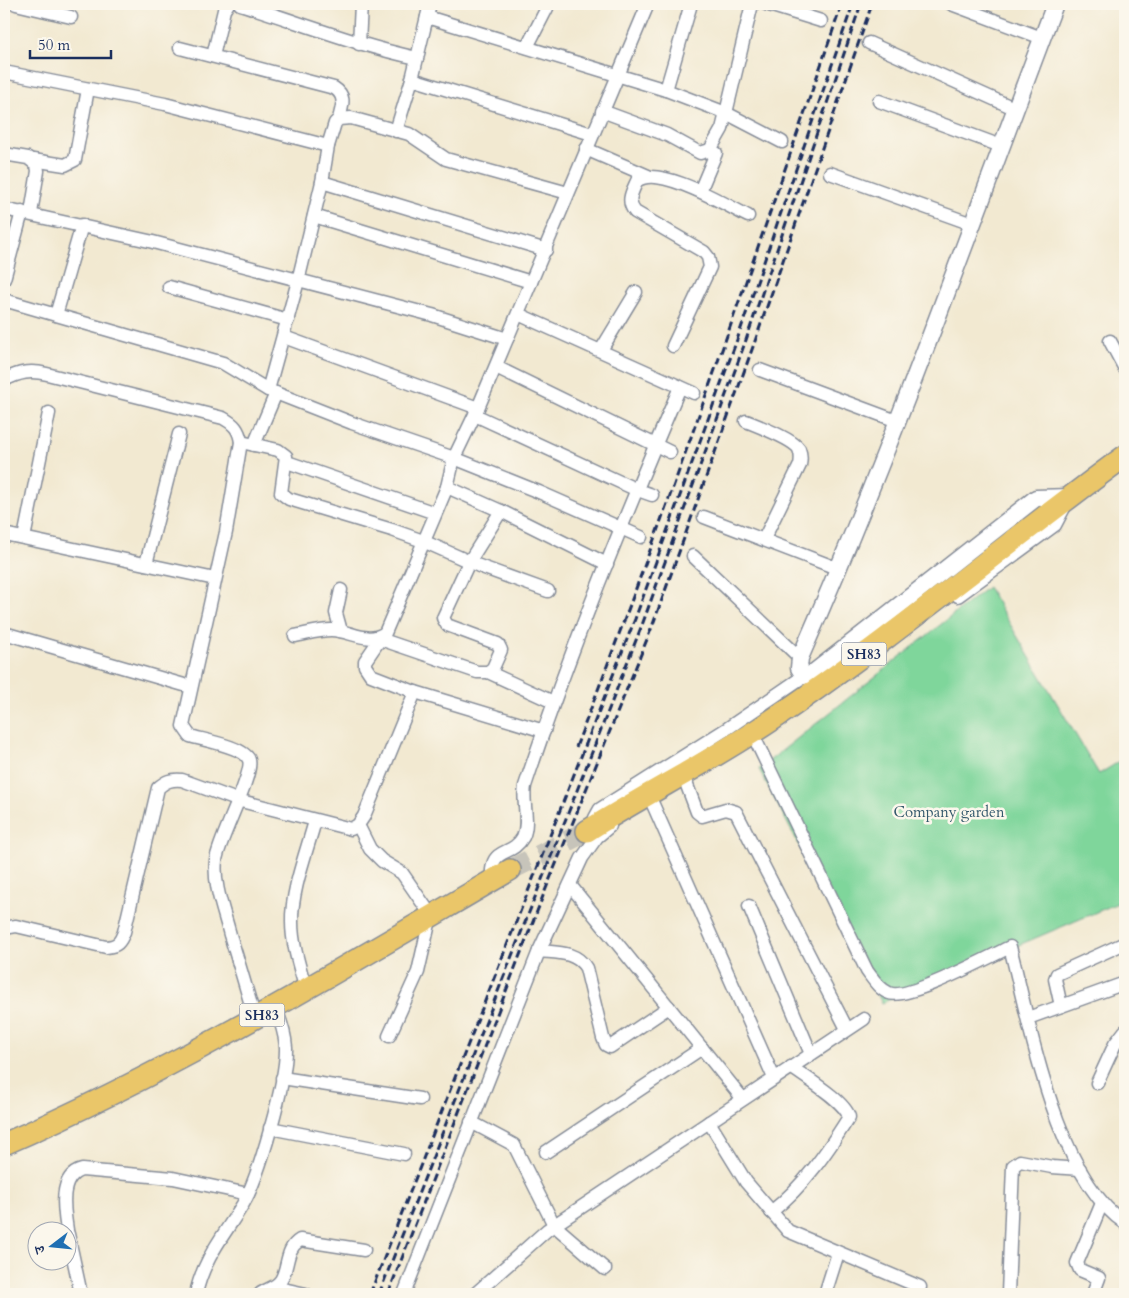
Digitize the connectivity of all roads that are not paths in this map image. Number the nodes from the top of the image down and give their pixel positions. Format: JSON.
{"nodes":[{"id":1,"x":16,"y":4,"type":"edge"},
{"id":2,"x":228,"y":4,"type":"edge"},
{"id":3,"x":240,"y":4,"type":"edge"},
{"id":4,"x":361,"y":4,"type":"edge"},
{"id":5,"x":430,"y":4,"type":"edge"},
{"id":6,"x":648,"y":4,"type":"edge"},
{"id":7,"x":691,"y":4,"type":"edge"},
{"id":8,"x":752,"y":4,"type":"edge"},
{"id":9,"x":766,"y":4,"type":"edge"},
{"id":10,"x":950,"y":4,"type":"edge"},
{"id":11,"x":1055,"y":4,"type":"edge"},
{"id":12,"x":547,"y":8,"type":"dead end"},
{"id":13,"x":71,"y":17,"type":"dead end"},
{"id":14,"x":427,"y":17,"type":"junction"},
{"id":15,"x":821,"y":21,"type":"dead end"},
{"id":16,"x":1042,"y":38,"type":"junction"},
{"id":17,"x":869,"y":43,"type":"dead end"},
{"id":18,"x":359,"y":44,"type":"junction"},
{"id":19,"x":527,"y":46,"type":"junction"},
{"id":20,"x":180,"y":48,"type":"dead end"},
{"id":21,"x":213,"y":56,"type":"junction"},
{"id":22,"x":417,"y":58,"type":"junction"},
{"id":23,"x":4,"y":72,"type":"edge"},
{"id":24,"x":617,"y":75,"type":"junction"},
{"id":25,"x":412,"y":79,"type":"junction"},
{"id":26,"x":88,"y":89,"type":"junction"},
{"id":27,"x":666,"y":90,"type":"junction"},
{"id":28,"x":879,"y":101,"type":"dead end"},
{"id":29,"x":1016,"y":109,"type":"junction"},
{"id":30,"x":602,"y":112,"type":"junction"},
{"id":31,"x":726,"y":113,"type":"junction"},
{"id":32,"x":339,"y":118,"type":"junction"},
{"id":33,"x":396,"y":131,"type":"junction"},
{"id":34,"x":592,"y":134,"type":"junction"},
{"id":35,"x":782,"y":142,"type":"dead end"},
{"id":36,"x":328,"y":146,"type":"junction"},
{"id":37,"x":1001,"y":146,"type":"junction"},
{"id":38,"x":586,"y":150,"type":"junction"},
{"id":39,"x":716,"y":153,"type":"dead end"},
{"id":40,"x":4,"y":154,"type":"edge"},
{"id":41,"x":33,"y":160,"type":"junction"},
{"id":42,"x":830,"y":173,"type":"dead end"},
{"id":43,"x":648,"y":176,"type":"junction"},
{"id":44,"x":322,"y":182,"type":"junction"},
{"id":45,"x":700,"y":191,"type":"junction"},
{"id":46,"x":568,"y":193,"type":"junction"},
{"id":47,"x":4,"y":209,"type":"edge"},
{"id":48,"x":26,"y":212,"type":"junction"},
{"id":49,"x":314,"y":216,"type":"junction"},
{"id":50,"x":748,"y":216,"type":"dead end"},
{"id":51,"x":972,"y":224,"type":"junction"},
{"id":52,"x":82,"y":225,"type":"junction"},
{"id":53,"x":546,"y":250,"type":"junction"},
{"id":54,"x":4,"y":279,"type":"edge"},
{"id":55,"x":298,"y":281,"type":"junction"},
{"id":56,"x":531,"y":282,"type":"junction"},
{"id":57,"x":169,"y":287,"type":"dead end"},
{"id":58,"x":636,"y":292,"type":"dead end"},
{"id":59,"x":4,"y":300,"type":"edge"},
{"id":60,"x":518,"y":314,"type":"junction"},
{"id":61,"x":56,"y":315,"type":"junction"},
{"id":62,"x":288,"y":320,"type":"junction"},
{"id":63,"x":284,"y":337,"type":"junction"},
{"id":64,"x":508,"y":339,"type":"junction"},
{"id":65,"x":1110,"y":341,"type":"dead end"},
{"id":66,"x":673,"y":346,"type":"dead end"},
{"id":67,"x":600,"y":350,"type":"junction"},
{"id":68,"x":496,"y":367,"type":"junction"},
{"id":69,"x":1125,"y":369,"type":"edge"},
{"id":70,"x":760,"y":370,"type":"dead end"},
{"id":71,"x":4,"y":380,"type":"edge"},
{"id":72,"x":680,"y":387,"type":"junction"},
{"id":73,"x":272,"y":391,"type":"junction"},
{"id":74,"x":694,"y":393,"type":"dead end"},
{"id":75,"x":477,"y":412,"type":"junction"},
{"id":76,"x":48,"y":413,"type":"dead end"},
{"id":77,"x":746,"y":421,"type":"dead end"},
{"id":78,"x":897,"y":421,"type":"junction"},
{"id":79,"x":179,"y":434,"type":"dead end"},
{"id":80,"x":241,"y":442,"type":"junction"},
{"id":81,"x":655,"y":444,"type":"junction"},
{"id":82,"x":254,"y":445,"type":"junction"},
{"id":83,"x":670,"y":452,"type":"dead end"},
{"id":84,"x":1125,"y":456,"type":"edge"},
{"id":85,"x":454,"y":458,"type":"junction"},
{"id":86,"x":287,"y":462,"type":"junction"},
{"id":87,"x":447,"y":487,"type":"junction"},
{"id":88,"x":635,"y":490,"type":"junction"},
{"id":89,"x":652,"y":495,"type":"dead end"},
{"id":90,"x":1070,"y":497,"type":"junction"},
{"id":91,"x":501,"y":511,"type":"junction"},
{"id":92,"x":435,"y":513,"type":"junction"},
{"id":93,"x":704,"y":517,"type":"dead end"},
{"id":94,"x":619,"y":529,"type":"junction"},
{"id":95,"x":4,"y":534,"type":"edge"},
{"id":96,"x":641,"y":537,"type":"dead end"},
{"id":97,"x":24,"y":538,"type":"junction"},
{"id":98,"x":764,"y":539,"type":"junction"},
{"id":99,"x":423,"y":541,"type":"junction"},
{"id":100,"x":693,"y":556,"type":"dead end"},
{"id":101,"x":469,"y":562,"type":"junction"},
{"id":102,"x":146,"y":564,"type":"junction"},
{"id":103,"x":607,"y":564,"type":"junction"},
{"id":104,"x":839,"y":569,"type":"junction"},
{"id":105,"x":215,"y":579,"type":"junction"},
{"id":106,"x":341,"y":590,"type":"dead end"},
{"id":107,"x":548,"y":591,"type":"dead end"},
{"id":108,"x":341,"y":631,"type":"junction"},
{"id":109,"x":4,"y":633,"type":"edge"},
{"id":110,"x":295,"y":636,"type":"dead end"},
{"id":111,"x":379,"y":638,"type":"junction"},
{"id":112,"x":800,"y":658,"type":"junction"},
{"id":113,"x":488,"y":672,"type":"junction"},
{"id":114,"x":804,"y":676,"type":"junction"},
{"id":115,"x":191,"y":687,"type":"junction"},
{"id":116,"x":415,"y":692,"type":"junction"},
{"id":117,"x":553,"y":702,"type":"junction"},
{"id":118,"x":544,"y":731,"type":"junction"},
{"id":119,"x":755,"y":739,"type":"junction"},
{"id":120,"x":685,"y":780,"type":"junction"},
{"id":121,"x":237,"y":800,"type":"junction"},
{"id":122,"x":651,"y":800,"type":"junction"},
{"id":123,"x":316,"y":821,"type":"junction"},
{"id":124,"x":358,"y":825,"type":"junction"},
{"id":125,"x":591,"y":828,"type":"joint"},
{"id":126,"x":510,"y":870,"type":"tunnel mouth"},
{"id":127,"x":492,"y":881,"type":"junction"},
{"id":128,"x":570,"y":885,"type":"junction"},
{"id":129,"x":748,"y":906,"type":"dead end"},
{"id":130,"x":431,"y":915,"type":"junction"},
{"id":131,"x":4,"y":928,"type":"edge"},
{"id":132,"x":1125,"y":943,"type":"edge"},
{"id":133,"x":539,"y":951,"type":"junction"},
{"id":134,"x":1125,"y":983,"type":"edge"},
{"id":135,"x":306,"y":990,"type":"junction"},
{"id":136,"x":275,"y":1006,"type":"junction"},
{"id":137,"x":1061,"y":1006,"type":"junction"},
{"id":138,"x":669,"y":1007,"type":"junction"},
{"id":139,"x":1028,"y":1018,"type":"junction"},
{"id":140,"x":255,"y":1019,"type":"junction"},
{"id":141,"x":864,"y":1019,"type":"dead end"},
{"id":142,"x":848,"y":1030,"type":"junction"},
{"id":143,"x":1125,"y":1031,"type":"edge"},
{"id":144,"x":389,"y":1036,"type":"dead end"},
{"id":145,"x":702,"y":1048,"type":"junction"},
{"id":146,"x":811,"y":1054,"type":"junction"},
{"id":147,"x":791,"y":1067,"type":"junction"},
{"id":148,"x":282,"y":1078,"type":"junction"},
{"id":149,"x":774,"y":1078,"type":"junction"},
{"id":150,"x":1097,"y":1083,"type":"dead end"},
{"id":151,"x":420,"y":1099,"type":"dead end"},
{"id":152,"x":743,"y":1099,"type":"junction"},
{"id":153,"x":471,"y":1122,"type":"junction"},
{"id":154,"x":708,"y":1122,"type":"junction"},
{"id":155,"x":270,"y":1128,"type":"junction"},
{"id":156,"x":4,"y":1144,"type":"edge"},
{"id":157,"x":546,"y":1152,"type":"dead end"},
{"id":158,"x":404,"y":1154,"type":"dead end"},
{"id":159,"x":1080,"y":1169,"type":"junction"},
{"id":160,"x":248,"y":1194,"type":"junction"},
{"id":161,"x":1102,"y":1203,"type":"junction"},
{"id":162,"x":772,"y":1212,"type":"junction"},
{"id":163,"x":66,"y":1220,"type":"edge"},
{"id":164,"x":1125,"y":1223,"type":"edge"},
{"id":165,"x":554,"y":1225,"type":"junction"},
{"id":166,"x":364,"y":1250,"type":"dead end"},
{"id":167,"x":838,"y":1253,"type":"junction"},
{"id":168,"x":605,"y":1269,"type":"dead end"},
{"id":169,"x":75,"y":1270,"type":"edge"},
{"id":170,"x":274,"y":1287,"type":"junction"},
{"id":171,"x":920,"y":1287,"type":"dead end"},
{"id":172,"x":80,"y":1294,"type":"edge"},
{"id":173,"x":196,"y":1294,"type":"edge"},
{"id":174,"x":260,"y":1294,"type":"edge"},
{"id":175,"x":306,"y":1294,"type":"edge"},
{"id":176,"x":404,"y":1294,"type":"edge"},
{"id":177,"x":475,"y":1294,"type":"edge"},
{"id":178,"x":825,"y":1294,"type":"edge"},
{"id":179,"x":1008,"y":1294,"type":"edge"},
{"id":180,"x":1093,"y":1294,"type":"edge"}],
"edges":[{"from":1,"to":13,"type":"street"},
{"from":2,"to":21,"type":"street"},
{"from":3,"to":18,"type":"street"},
{"from":4,"to":18,"type":"street"},
{"from":5,"to":14,"type":"street"},
{"from":6,"to":24,"type":"street"},
{"from":7,"to":27,"type":"street"},
{"from":8,"to":31,"type":"street"},
{"from":9,"to":15,"type":"street"},
{"from":10,"to":16,"type":"street"},
{"from":11,"to":16,"type":"street"},
{"from":12,"to":19,"type":"street"},
{"from":14,"to":19,"type":"street"},
{"from":14,"to":22,"type":"street"},
{"from":16,"to":29,"type":"street"},
{"from":17,"to":29,"type":"street"},
{"from":18,"to":22,"type":"street"},
{"from":19,"to":24,"type":"street"},
{"from":20,"to":21,"type":"street"},
{"from":21,"to":32,"type":"street"},
{"from":22,"to":25,"type":"street"},
{"from":23,"to":26,"type":"street"},
{"from":24,"to":27,"type":"street"},
{"from":24,"to":30,"type":"street"},
{"from":25,"to":33,"type":"street"},
{"from":25,"to":34,"type":"street"},
{"from":26,"to":36,"type":"street"},
{"from":26,"to":41,"type":"street"},
{"from":27,"to":31,"type":"street"},
{"from":28,"to":37,"type":"street"},
{"from":29,"to":37,"type":"street"},
{"from":30,"to":31,"type":"street"},
{"from":30,"to":34,"type":"street"},
{"from":31,"to":35,"type":"street"},
{"from":32,"to":33,"type":"street"},
{"from":32,"to":36,"type":"street"},
{"from":33,"to":46,"type":"street"},
{"from":34,"to":38,"type":"street"},
{"from":36,"to":44,"type":"street"},
{"from":37,"to":51,"type":"street"},
{"from":38,"to":43,"type":"street"},
{"from":38,"to":46,"type":"street"},
{"from":39,"to":45,"type":"street"},
{"from":40,"to":41,"type":"street"},
{"from":41,"to":48,"type":"street"},
{"from":42,"to":51,"type":"street"},
{"from":43,"to":45,"type":"street"},
{"from":43,"to":66,"type":"street"},
{"from":44,"to":49,"type":"street"},
{"from":44,"to":53,"type":"street"},
{"from":45,"to":50,"type":"street"},
{"from":46,"to":53,"type":"street"},
{"from":47,"to":48,"type":"street"},
{"from":48,"to":52,"type":"street"},
{"from":48,"to":54,"type":"street"},
{"from":49,"to":55,"type":"street"},
{"from":49,"to":56,"type":"street"},
{"from":51,"to":78,"type":"street"},
{"from":52,"to":55,"type":"street"},
{"from":52,"to":61,"type":"street"},
{"from":53,"to":56,"type":"street"},
{"from":55,"to":62,"type":"street"},
{"from":55,"to":64,"type":"street"},
{"from":56,"to":60,"type":"street"},
{"from":57,"to":62,"type":"street"},
{"from":58,"to":67,"type":"street"},
{"from":59,"to":61,"type":"street"},
{"from":60,"to":64,"type":"street"},
{"from":60,"to":67,"type":"street"},
{"from":61,"to":73,"type":"street"},
{"from":62,"to":63,"type":"street"},
{"from":63,"to":73,"type":"street"},
{"from":63,"to":75,"type":"street"},
{"from":64,"to":68,"type":"street"},
{"from":65,"to":69,"type":"street"},
{"from":67,"to":72,"type":"street"},
{"from":68,"to":75,"type":"street"},
{"from":68,"to":81,"type":"street"},
{"from":70,"to":78,"type":"street"},
{"from":71,"to":80,"type":"street"},
{"from":72,"to":74,"type":"street"},
{"from":72,"to":81,"type":"street"},
{"from":73,"to":82,"type":"street"},
{"from":73,"to":85,"type":"street"},
{"from":75,"to":85,"type":"street"},
{"from":75,"to":88,"type":"street"},
{"from":76,"to":97,"type":"street"},
{"from":77,"to":98,"type":"street"},
{"from":78,"to":104,"type":"street"},
{"from":79,"to":102,"type":"street"},
{"from":80,"to":82,"type":"street"},
{"from":80,"to":105,"type":"street"},
{"from":81,"to":83,"type":"street"},
{"from":81,"to":88,"type":"street"},
{"from":82,"to":86,"type":"street"},
{"from":84,"to":90,"type":"main road","number":"SH83"},
{"from":85,"to":87,"type":"street"},
{"from":85,"to":94,"type":"street"},
{"from":86,"to":92,"type":"street"},
{"from":86,"to":99,"type":"street"},
{"from":87,"to":91,"type":"street"},
{"from":87,"to":92,"type":"street"},
{"from":88,"to":89,"type":"street"},
{"from":88,"to":94,"type":"street"},
{"from":90,"to":114,"type":"street"},
{"from":90,"to":119,"type":"street"},
{"from":90,"to":125,"type":"main road","number":"SH83"},
{"from":91,"to":101,"type":"street"},
{"from":91,"to":103,"type":"street"},
{"from":92,"to":99,"type":"street"},
{"from":93,"to":98,"type":"street"},
{"from":94,"to":96,"type":"street"},
{"from":94,"to":103,"type":"street"},
{"from":95,"to":97,"type":"street"},
{"from":97,"to":102,"type":"street"},
{"from":98,"to":104,"type":"street"},
{"from":99,"to":101,"type":"street"},
{"from":99,"to":111,"type":"street"},
{"from":100,"to":112,"type":"street"},
{"from":101,"to":107,"type":"street"},
{"from":101,"to":113,"type":"street"},
{"from":102,"to":105,"type":"street"},
{"from":103,"to":117,"type":"street"},
{"from":104,"to":112,"type":"street"},
{"from":105,"to":115,"type":"street"},
{"from":106,"to":108,"type":"street"},
{"from":108,"to":110,"type":"street"},
{"from":108,"to":111,"type":"street"},
{"from":109,"to":115,"type":"street"},
{"from":111,"to":113,"type":"street"},
{"from":111,"to":116,"type":"street"},
{"from":112,"to":114,"type":"street"},
{"from":113,"to":117,"type":"street"},
{"from":114,"to":125,"type":"street"},
{"from":115,"to":121,"type":"street"},
{"from":116,"to":118,"type":"street"},
{"from":116,"to":124,"type":"street"},
{"from":117,"to":118,"type":"street"},
{"from":118,"to":127,"type":"street"},
{"from":119,"to":120,"type":"street"},
{"from":119,"to":139,"type":"street"},
{"from":120,"to":122,"type":"street"},
{"from":120,"to":142,"type":"street"},
{"from":121,"to":123,"type":"street"},
{"from":121,"to":131,"type":"street"},
{"from":121,"to":140,"type":"street"},
{"from":122,"to":128,"type":"street"},
{"from":122,"to":149,"type":"street"},
{"from":123,"to":124,"type":"street"},
{"from":123,"to":135,"type":"street"},
{"from":124,"to":130,"type":"street"},
{"from":126,"to":127,"type":"main road","number":"SH83"},
{"from":127,"to":130,"type":"main road","number":"SH83"},
{"from":128,"to":133,"type":"street"},
{"from":128,"to":138,"type":"street"},
{"from":129,"to":146,"type":"street"},
{"from":130,"to":135,"type":"main road","number":"SH83"},
{"from":130,"to":144,"type":"street"},
{"from":132,"to":137,"type":"street"},
{"from":133,"to":138,"type":"street"},
{"from":133,"to":153,"type":"street"},
{"from":134,"to":137,"type":"street"},
{"from":135,"to":136,"type":"main road","number":"SH83"},
{"from":136,"to":140,"type":"main road","number":"SH83"},
{"from":136,"to":148,"type":"street"},
{"from":137,"to":139,"type":"street"},
{"from":138,"to":145,"type":"street"},
{"from":139,"to":159,"type":"street"},
{"from":140,"to":156,"type":"main road","number":"SH83"},
{"from":141,"to":142,"type":"street"},
{"from":142,"to":146,"type":"street"},
{"from":143,"to":150,"type":"street"},
{"from":145,"to":152,"type":"street"},
{"from":145,"to":157,"type":"street"},
{"from":146,"to":147,"type":"street"},
{"from":147,"to":149,"type":"street"},
{"from":147,"to":162,"type":"street"},
{"from":148,"to":151,"type":"street"},
{"from":148,"to":155,"type":"street"},
{"from":149,"to":152,"type":"street"},
{"from":152,"to":154,"type":"street"},
{"from":153,"to":165,"type":"street"},
{"from":153,"to":176,"type":"street"},
{"from":154,"to":162,"type":"street"},
{"from":154,"to":165,"type":"street"},
{"from":155,"to":158,"type":"street"},
{"from":155,"to":160,"type":"street"},
{"from":159,"to":161,"type":"street"},
{"from":159,"to":179,"type":"street"},
{"from":160,"to":163,"type":"street"},
{"from":160,"to":173,"type":"street"},
{"from":161,"to":164,"type":"street"},
{"from":161,"to":180,"type":"street"},
{"from":162,"to":167,"type":"street"},
{"from":165,"to":168,"type":"street"},
{"from":165,"to":177,"type":"street"},
{"from":166,"to":170,"type":"street"},
{"from":167,"to":171,"type":"street"},
{"from":167,"to":178,"type":"street"},
{"from":169,"to":172,"type":"street"},
{"from":170,"to":174,"type":"street"},
{"from":170,"to":175,"type":"street"}]}
